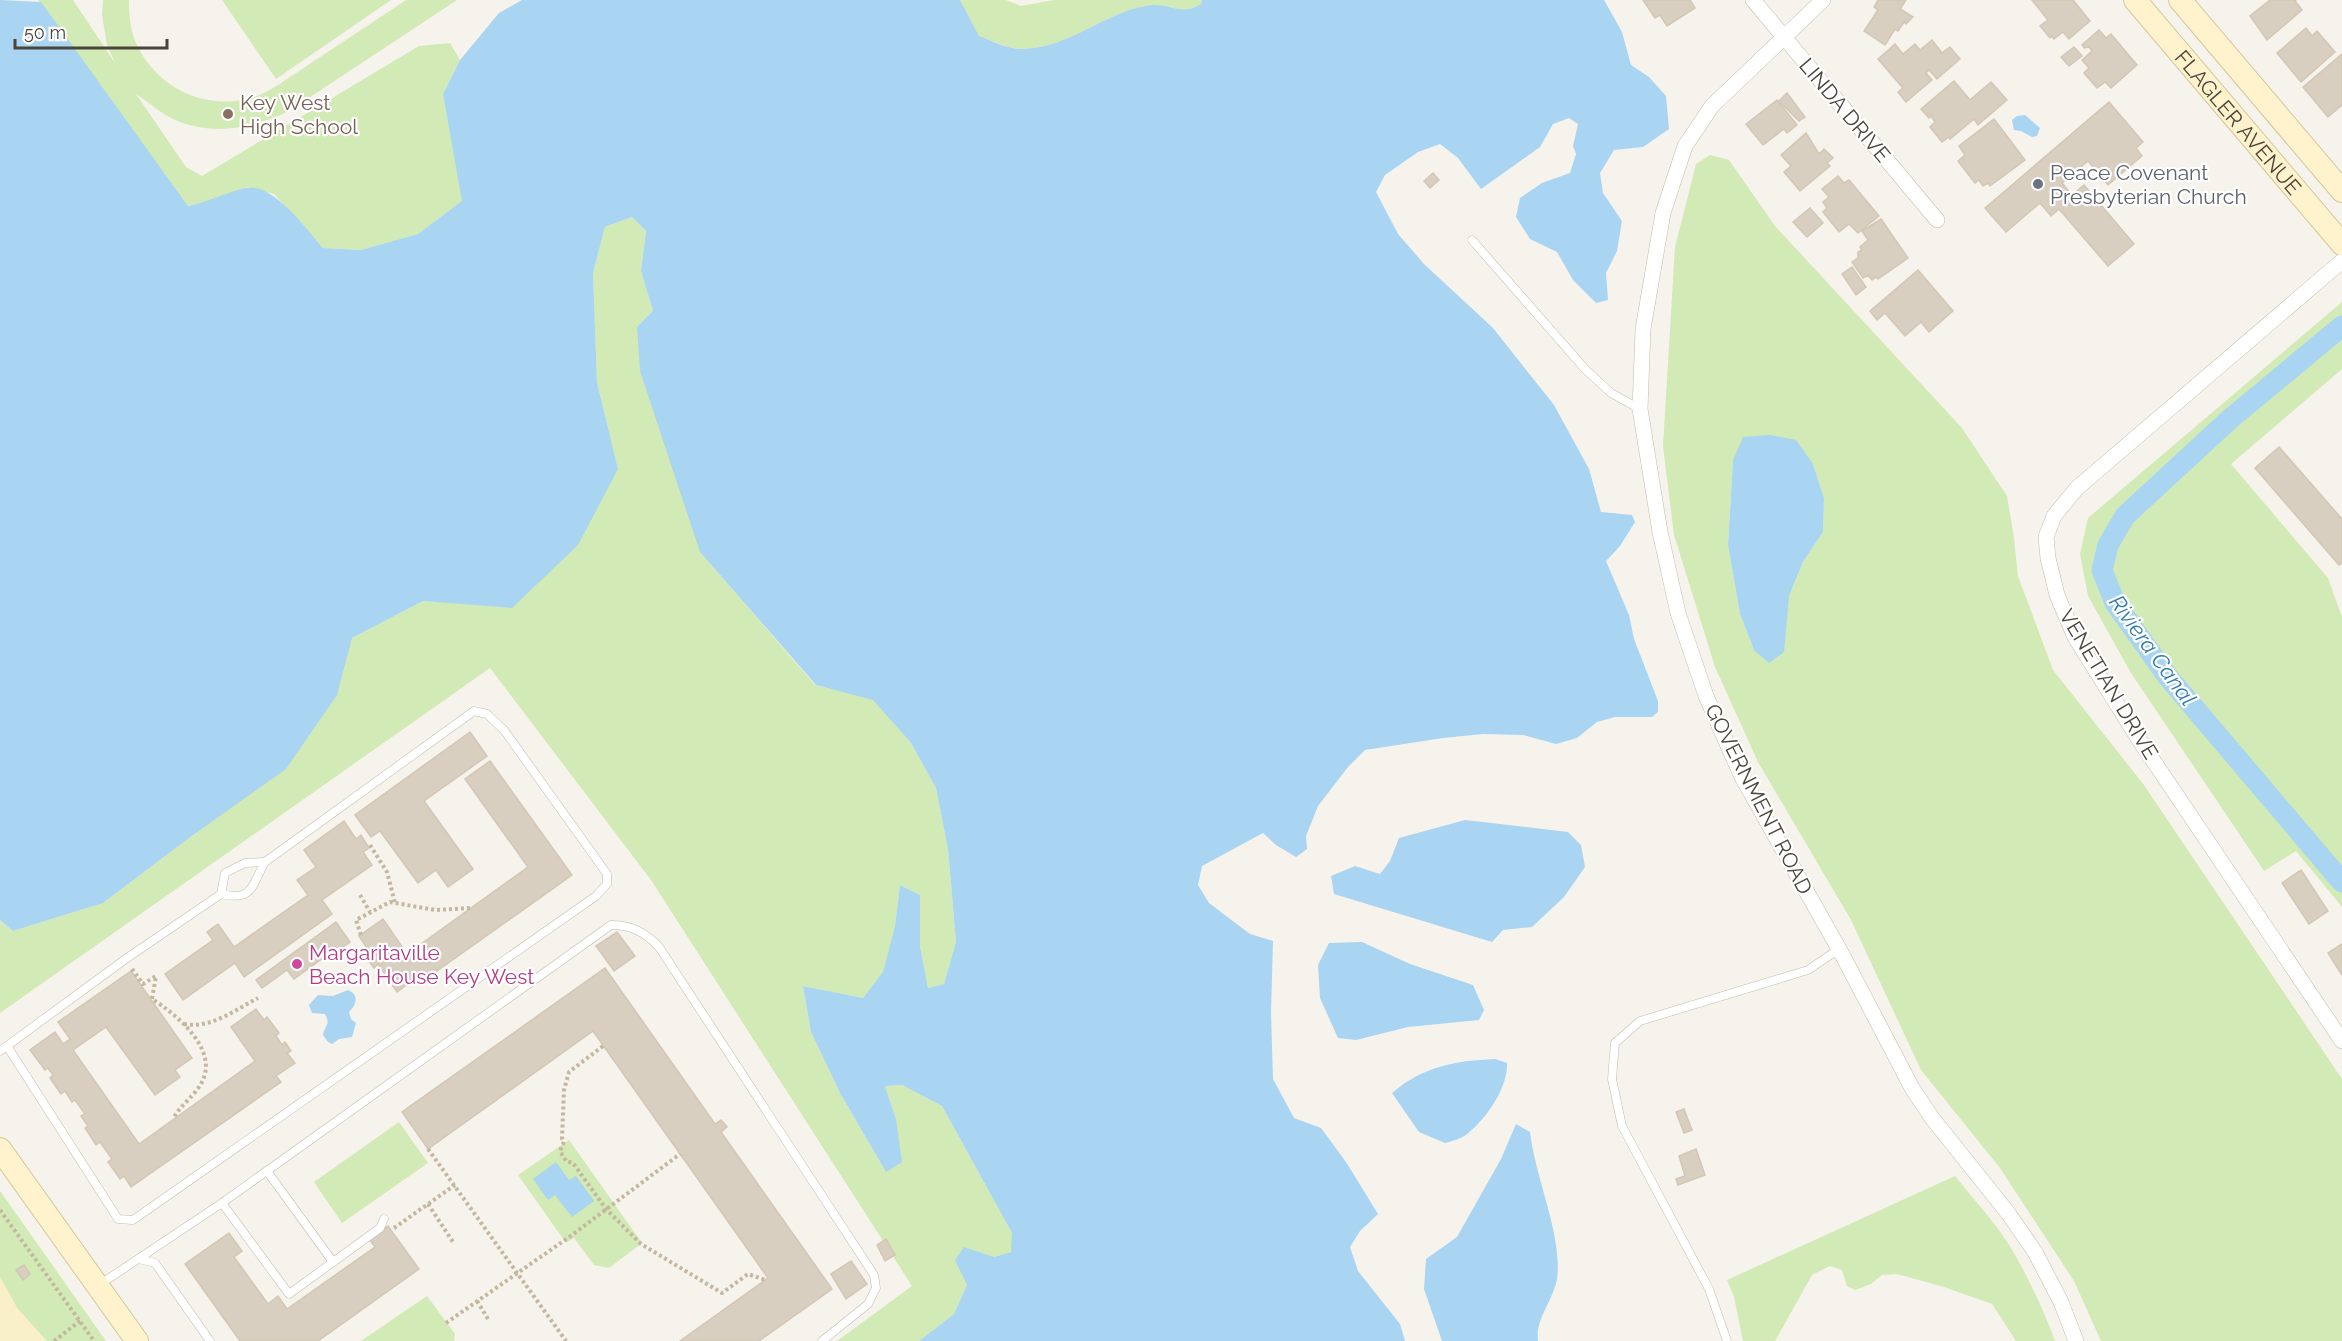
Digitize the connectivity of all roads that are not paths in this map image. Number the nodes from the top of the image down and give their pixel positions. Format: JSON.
{"nodes":[{"id":1,"x":1753,"y":0,"type":"edge"},
{"id":2,"x":1824,"y":0,"type":"edge"},
{"id":3,"x":2180,"y":0,"type":"edge"},
{"id":4,"x":2144,"y":3,"type":"edge"},
{"id":5,"x":1784,"y":37,"type":"junction"},
{"id":6,"x":2342,"y":191,"type":"edge"},
{"id":7,"x":1937,"y":220,"type":"dead end"},
{"id":8,"x":1472,"y":240,"type":"dead end"},
{"id":9,"x":2342,"y":243,"type":"edge"},
{"id":10,"x":2342,"y":261,"type":"edge"},
{"id":11,"x":1640,"y":408,"type":"junction"},
{"id":12,"x":265,"y":862,"type":"junction"},
{"id":13,"x":221,"y":894,"type":"junction"},
{"id":14,"x":1839,"y":949,"type":"junction"},
{"id":15,"x":2342,"y":1041,"type":"edge"},
{"id":16,"x":3,"y":1048,"type":"edge"},
{"id":17,"x":0,"y":1149,"type":"edge"},
{"id":18,"x":267,"y":1171,"type":"junction"},
{"id":19,"x":222,"y":1203,"type":"junction"},
{"id":20,"x":384,"y":1219,"type":"road end"},
{"id":21,"x":139,"y":1259,"type":"junction"},
{"id":22,"x":333,"y":1262,"type":"junction"},
{"id":23,"x":98,"y":1286,"type":"junction"},
{"id":24,"x":137,"y":1341,"type":"edge"},
{"id":25,"x":210,"y":1341,"type":"edge"},
{"id":26,"x":822,"y":1341,"type":"edge"},
{"id":27,"x":1727,"y":1341,"type":"edge"},
{"id":28,"x":2076,"y":1341,"type":"edge"}],
"edges":[{"from":1,"to":5,"type":"street","name":"LINDA DRIVE"},
{"from":2,"to":5,"type":"street","name":"GOVERNMENT ROAD"},
{"from":3,"to":6,"type":"main road","name":"FLAGLER AVENUE"},
{"from":4,"to":9,"type":"main road","name":"FLAGLER AVENUE"},
{"from":5,"to":7,"type":"street","name":"LINDA DRIVE"},
{"from":5,"to":11,"type":"street","name":"GOVERNMENT ROAD"},
{"from":8,"to":11,"type":"lane"},
{"from":10,"to":15,"type":"street","name":"VENETIAN DRIVE"},
{"from":11,"to":14,"type":"street","name":"GOVERNMENT ROAD"},
{"from":12,"to":13,"type":"lane"},
{"from":12,"to":13,"type":"lane"},
{"from":12,"to":16,"type":"lane"},
{"from":13,"to":16,"type":"lane"},
{"from":14,"to":27,"type":"lane"},
{"from":14,"to":28,"type":"street","name":"GOVERNMENT ROAD"},
{"from":17,"to":23,"type":"main road"},
{"from":18,"to":19,"type":"lane"},
{"from":18,"to":22,"type":"lane"},
{"from":18,"to":26,"type":"lane"},
{"from":19,"to":21,"type":"lane"},
{"from":19,"to":22,"type":"lane"},
{"from":20,"to":22,"type":"lane"},
{"from":21,"to":23,"type":"lane"},
{"from":21,"to":25,"type":"lane"},
{"from":23,"to":24,"type":"main road"}]}
